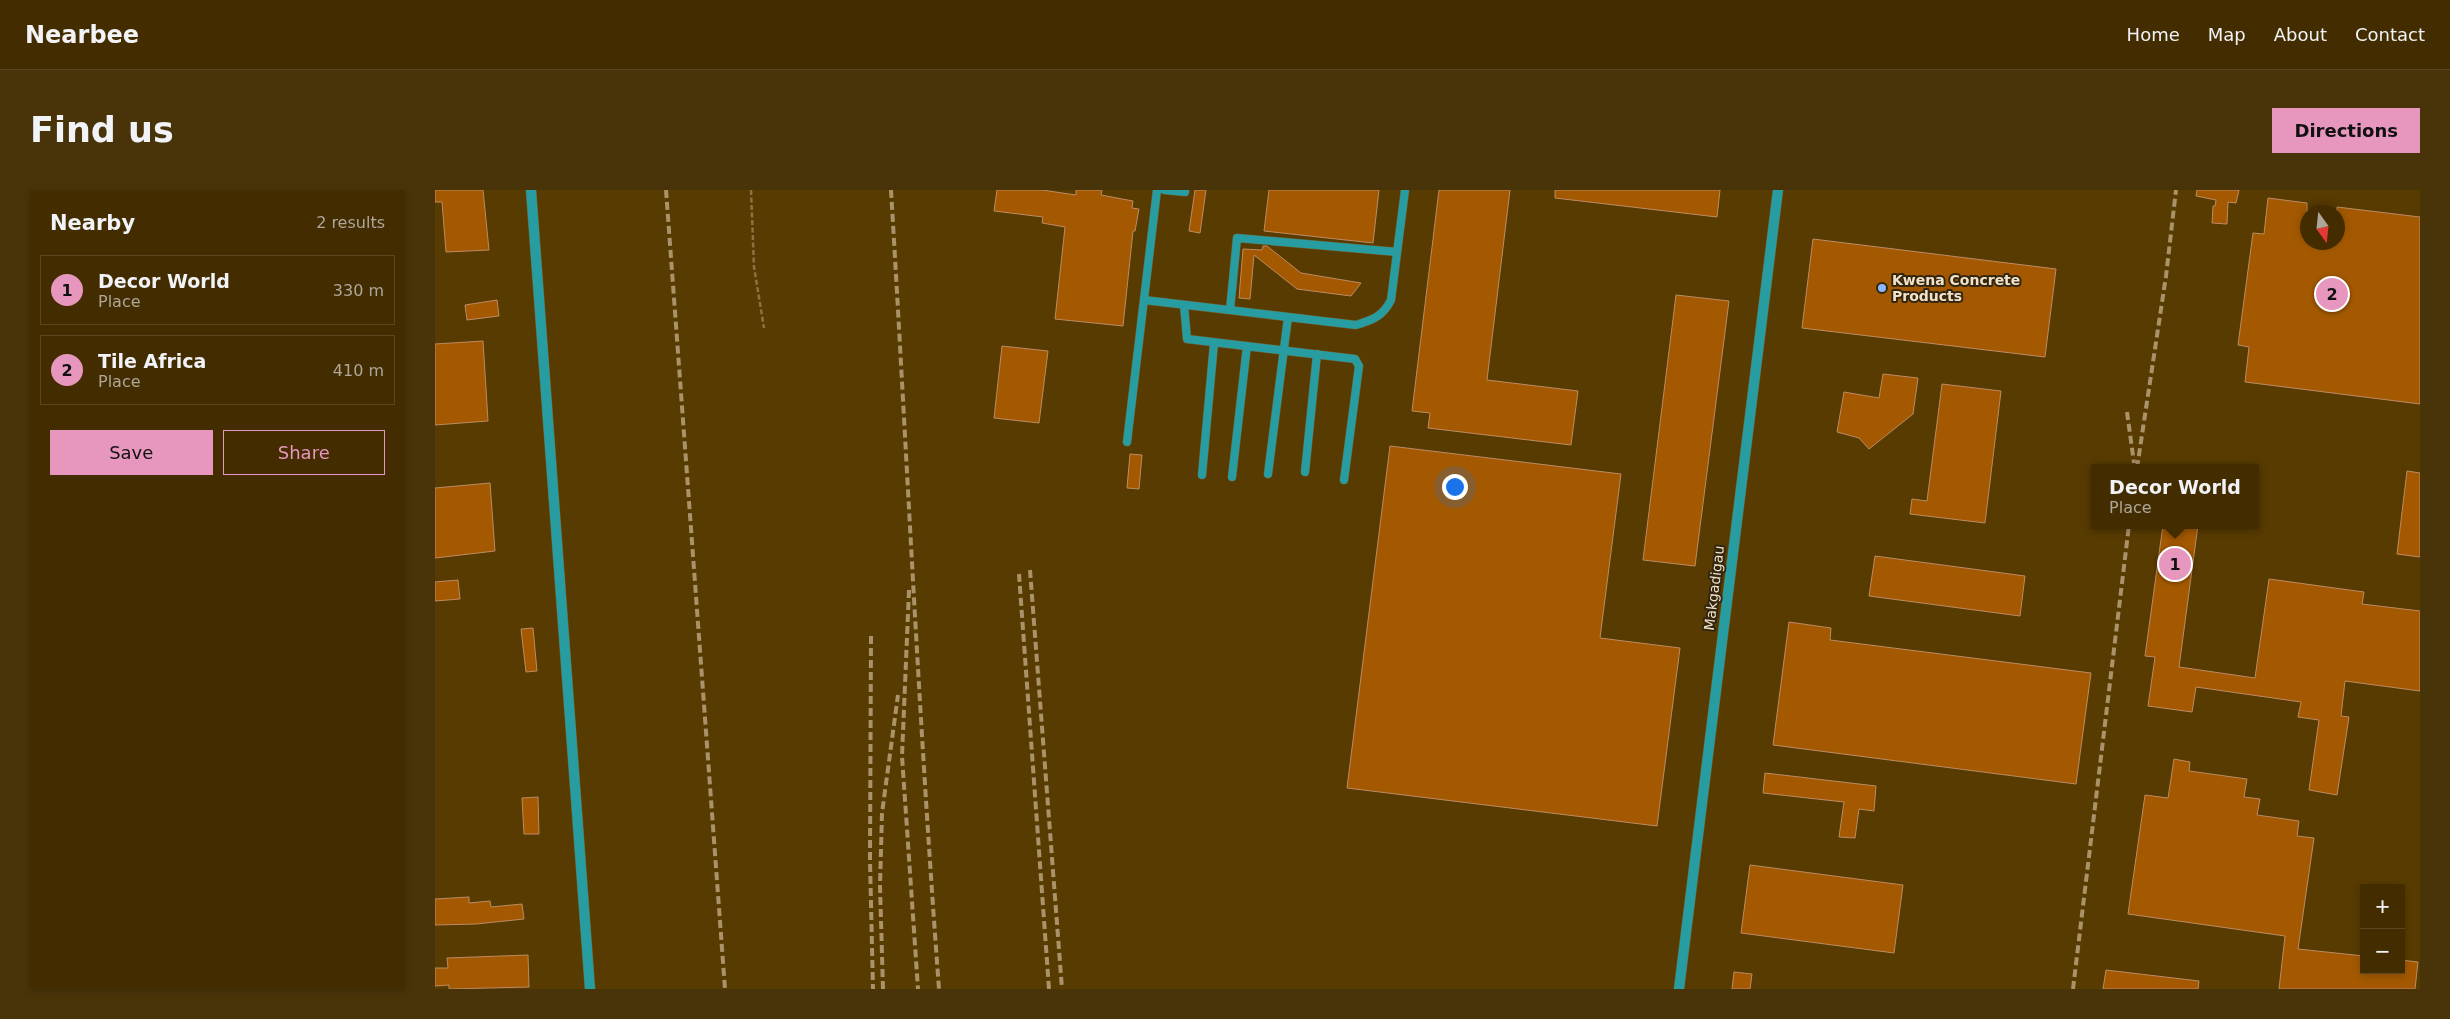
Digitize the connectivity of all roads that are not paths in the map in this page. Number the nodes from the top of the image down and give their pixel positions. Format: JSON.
{"nodes":[{"id":1,"x":531,"y":190,"type":"edge"},
{"id":2,"x":1157,"y":190,"type":"edge"},
{"id":3,"x":1165,"y":190,"type":"edge"},
{"id":4,"x":1185,"y":190,"type":"edge"},
{"id":5,"x":1405,"y":190,"type":"edge"},
{"id":6,"x":1778,"y":190,"type":"edge"},
{"id":7,"x":1397,"y":252,"type":"junction"},
{"id":8,"x":1144,"y":300,"type":"junction"},
{"id":9,"x":1184,"y":305,"type":"junction"},
{"id":10,"x":1230,"y":310,"type":"junction"},
{"id":11,"x":1288,"y":317,"type":"junction"},
{"id":12,"x":1214,"y":342,"type":"junction"},
{"id":13,"x":1247,"y":346,"type":"junction"},
{"id":14,"x":1284,"y":350,"type":"junction"},
{"id":15,"x":1317,"y":354,"type":"junction"},
{"id":16,"x":1127,"y":442,"type":"dead end"},
{"id":17,"x":1305,"y":472,"type":"dead end"},
{"id":18,"x":1268,"y":474,"type":"dead end"},
{"id":19,"x":1202,"y":475,"type":"dead end"},
{"id":20,"x":1232,"y":477,"type":"dead end"},
{"id":21,"x":1344,"y":480,"type":"dead end"},
{"id":22,"x":590,"y":989,"type":"edge"},
{"id":23,"x":1679,"y":989,"type":"edge"}],
"edges":[{"from":1,"to":22,"type":"street"},
{"from":2,"to":8,"type":"lane"},
{"from":3,"to":4,"type":"lane"},
{"from":5,"to":7,"type":"lane"},
{"from":6,"to":23,"type":"street","name":"Makgadigau"},
{"from":7,"to":10,"type":"lane"},
{"from":7,"to":11,"type":"lane"},
{"from":8,"to":9,"type":"lane"},
{"from":8,"to":16,"type":"lane"},
{"from":9,"to":10,"type":"lane"},
{"from":9,"to":12,"type":"lane"},
{"from":10,"to":11,"type":"lane"},
{"from":11,"to":14,"type":"lane"},
{"from":12,"to":13,"type":"lane"},
{"from":12,"to":19,"type":"lane"},
{"from":13,"to":14,"type":"lane"},
{"from":13,"to":20,"type":"lane"},
{"from":14,"to":15,"type":"lane"},
{"from":14,"to":18,"type":"lane"},
{"from":15,"to":17,"type":"lane"},
{"from":15,"to":21,"type":"lane"}]}
